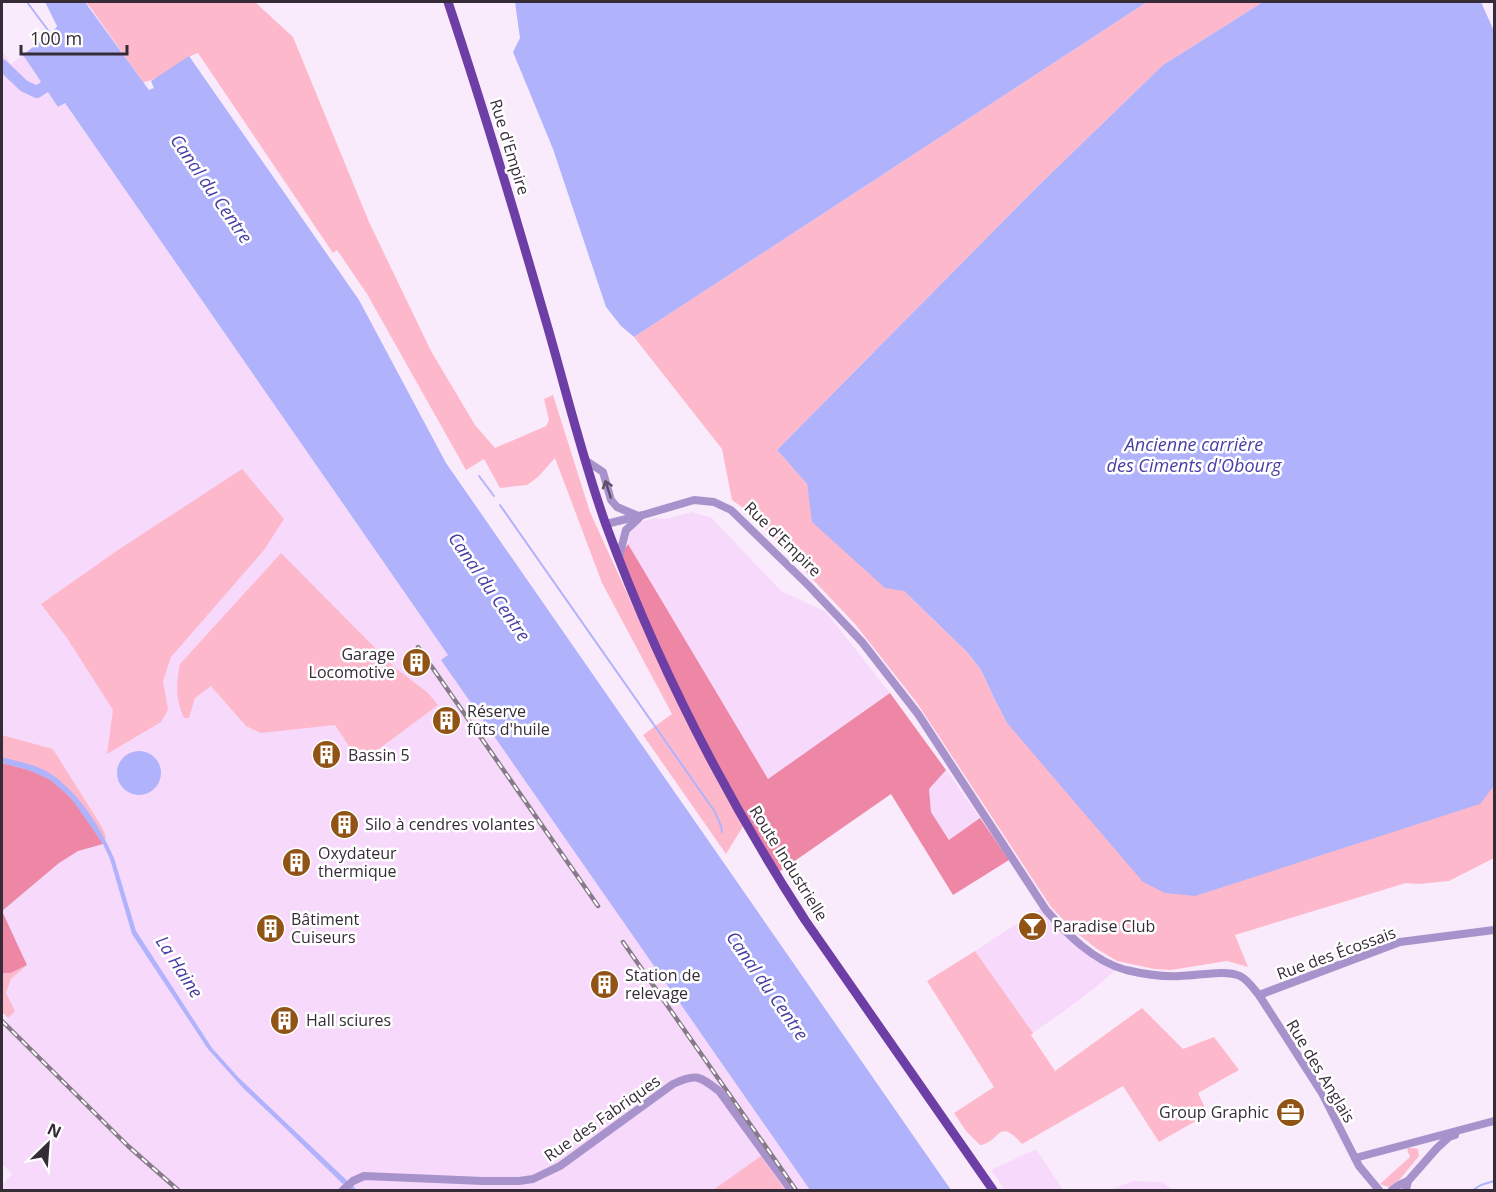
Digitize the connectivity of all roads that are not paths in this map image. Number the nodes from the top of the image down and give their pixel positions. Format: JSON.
{"nodes":[{"id":1,"x":448,"y":2,"type":"edge"},
{"id":2,"x":585,"y":460,"type":"junction"},
{"id":3,"x":643,"y":515,"type":"junction"},
{"id":4,"x":606,"y":524,"type":"junction"},
{"id":5,"x":619,"y":557,"type":"junction"},
{"id":6,"x":1494,"y":930,"type":"edge"},
{"id":7,"x":1259,"y":995,"type":"junction"},
{"id":8,"x":1494,"y":1120,"type":"edge"},
{"id":9,"x":1470,"y":1128,"type":"junction"},
{"id":10,"x":1418,"y":1141,"type":"junction"},
{"id":11,"x":1354,"y":1158,"type":"junction"},
{"id":12,"x":1428,"y":1158,"type":"junction"},
{"id":13,"x":1408,"y":1181,"type":"junction"},
{"id":14,"x":344,"y":1190,"type":"edge"},
{"id":15,"x":791,"y":1191,"type":"edge"},
{"id":16,"x":993,"y":1191,"type":"edge"},
{"id":17,"x":1379,"y":1191,"type":"edge"},
{"id":18,"x":1392,"y":1191,"type":"edge"},
{"id":19,"x":1406,"y":1191,"type":"edge"}],
"edges":[{"from":1,"to":2,"type":"main road","name":"Rue d'Empire"},
{"from":3,"to":2,"type":"street","one_way":true},
{"from":2,"to":4,"type":"main road","name":"Rue d'Empire"},
{"from":3,"to":4,"type":"street","name":"Rue d'Empire"},
{"from":3,"to":5,"type":"street"},
{"from":3,"to":7,"type":"street","name":"Rue d'Empire"},
{"from":4,"to":5,"type":"main road","name":"Route Industrielle"},
{"from":5,"to":16,"type":"main road","name":"Route Industrielle"},
{"from":6,"to":7,"type":"street","name":"Rue des Écossais"},
{"from":7,"to":11,"type":"street","name":"Rue des Anglais"},
{"from":8,"to":9,"type":"street"},
{"from":9,"to":10,"type":"street"},
{"from":9,"to":12,"type":"street"},
{"from":10,"to":11,"type":"street"},
{"from":10,"to":12,"type":"street"},
{"from":11,"to":17,"type":"street","name":"Rue des Anglais"},
{"from":12,"to":13,"type":"street"},
{"from":13,"to":18,"type":"street"},
{"from":13,"to":19,"type":"street"},
{"from":14,"to":15,"type":"street","name":"Rue des Fabriques"}]}
